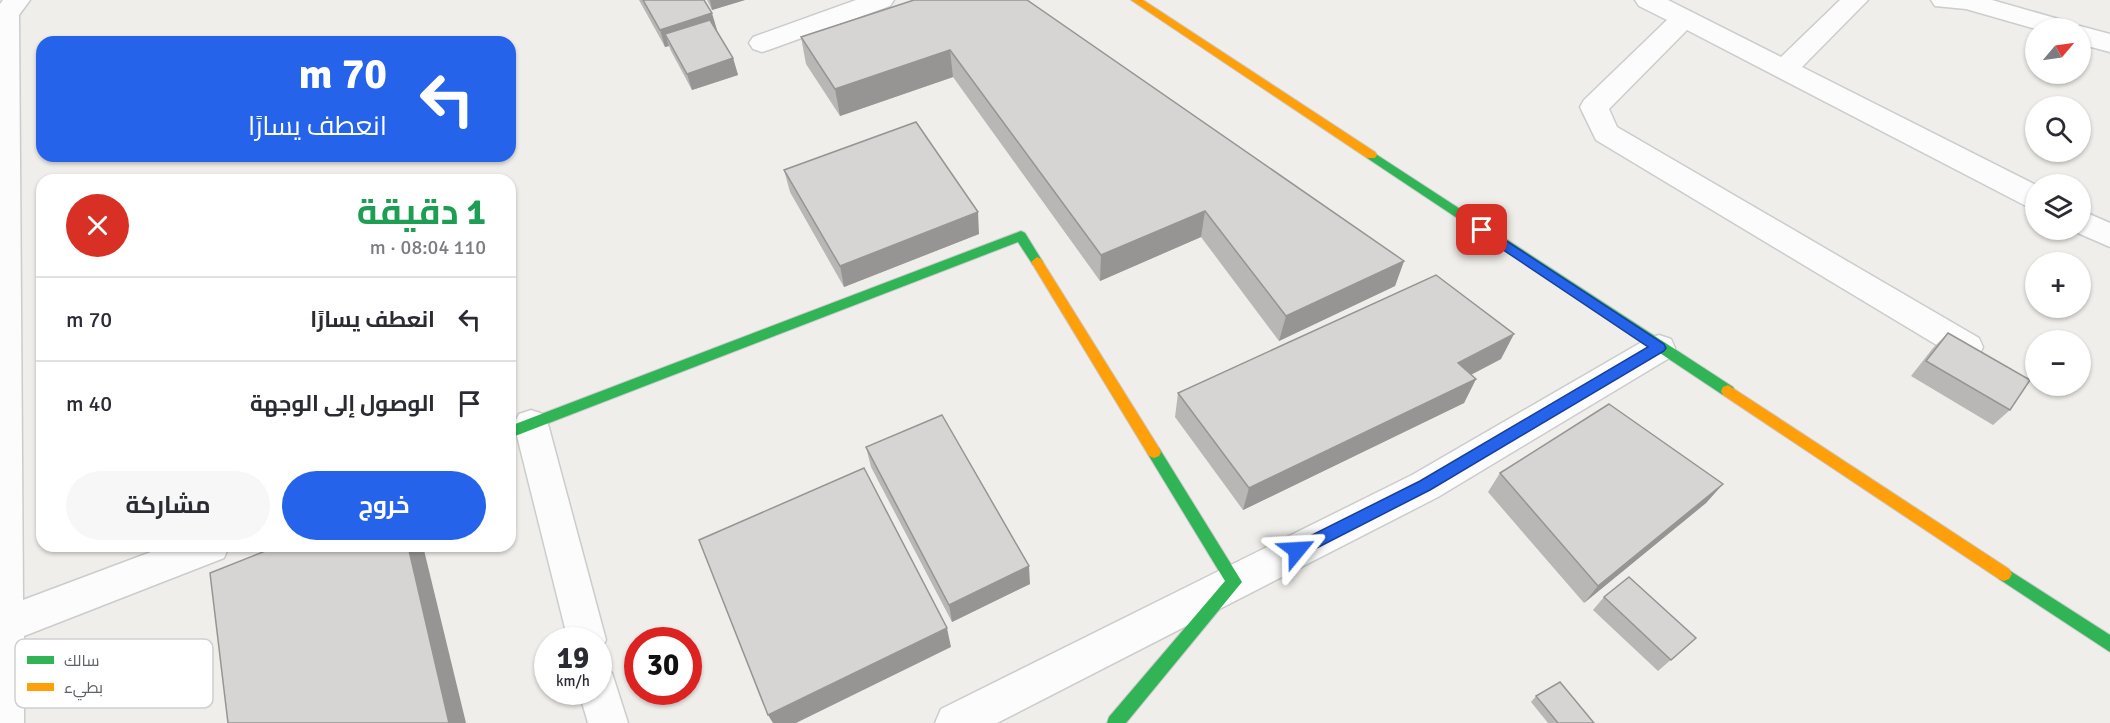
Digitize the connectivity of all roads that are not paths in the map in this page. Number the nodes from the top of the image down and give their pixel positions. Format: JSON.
{"nodes":[{"id":1,"x":16,"y":0,"type":"edge"},
{"id":2,"x":881,"y":0,"type":"edge"},
{"id":3,"x":1648,"y":0,"type":"edge"},
{"id":4,"x":1855,"y":0,"type":"edge"},
{"id":5,"x":1944,"y":0,"type":"edge"},
{"id":6,"x":1148,"y":3,"type":"edge"},
{"id":7,"x":1684,"y":18,"type":"junction"},
{"id":8,"x":2025,"y":18,"type":"edge"},
{"id":9,"x":2091,"y":37,"type":"edge"},
{"id":10,"x":762,"y":43,"type":"dead end"},
{"id":11,"x":2110,"y":43,"type":"edge"},
{"id":12,"x":1784,"y":69,"type":"junction"},
{"id":13,"x":2025,"y":192,"type":"edge"},
{"id":14,"x":2091,"y":226,"type":"edge"},
{"id":15,"x":2110,"y":236,"type":"edge"},
{"id":16,"x":1967,"y":347,"type":"edge"},
{"id":17,"x":1659,"y":348,"type":"junction"},
{"id":18,"x":521,"y":428,"type":"edge"},
{"id":19,"x":195,"y":552,"type":"edge"},
{"id":20,"x":1234,"y":582,"type":"junction"},
{"id":21,"x":4,"y":625,"type":"junction"},
{"id":22,"x":582,"y":627,"type":"edge"},
{"id":23,"x":2110,"y":644,"type":"edge"},
{"id":24,"x":603,"y":705,"type":"edge"},
{"id":25,"x":4,"y":723,"type":"edge"},
{"id":26,"x":608,"y":723,"type":"edge"},
{"id":27,"x":955,"y":723,"type":"edge"},
{"id":28,"x":1115,"y":723,"type":"edge"}],
"edges":[{"from":1,"to":21,"type":"street"},
{"from":2,"to":10,"type":"street"},
{"from":3,"to":7,"type":"street"},
{"from":4,"to":12,"type":"street"},
{"from":5,"to":8,"type":"street"},
{"from":6,"to":17,"type":"main road"},
{"from":7,"to":12,"type":"street"},
{"from":7,"to":16,"type":"street"},
{"from":9,"to":11,"type":"street"},
{"from":12,"to":13,"type":"street"},
{"from":14,"to":15,"type":"street"},
{"from":17,"to":20,"type":"street"},
{"from":17,"to":23,"type":"main road"},
{"from":18,"to":20,"type":"main road"},
{"from":18,"to":22,"type":"street"},
{"from":19,"to":21,"type":"street"},
{"from":20,"to":27,"type":"street"},
{"from":20,"to":28,"type":"main road"},
{"from":21,"to":25,"type":"street"},
{"from":24,"to":26,"type":"street"}]}
